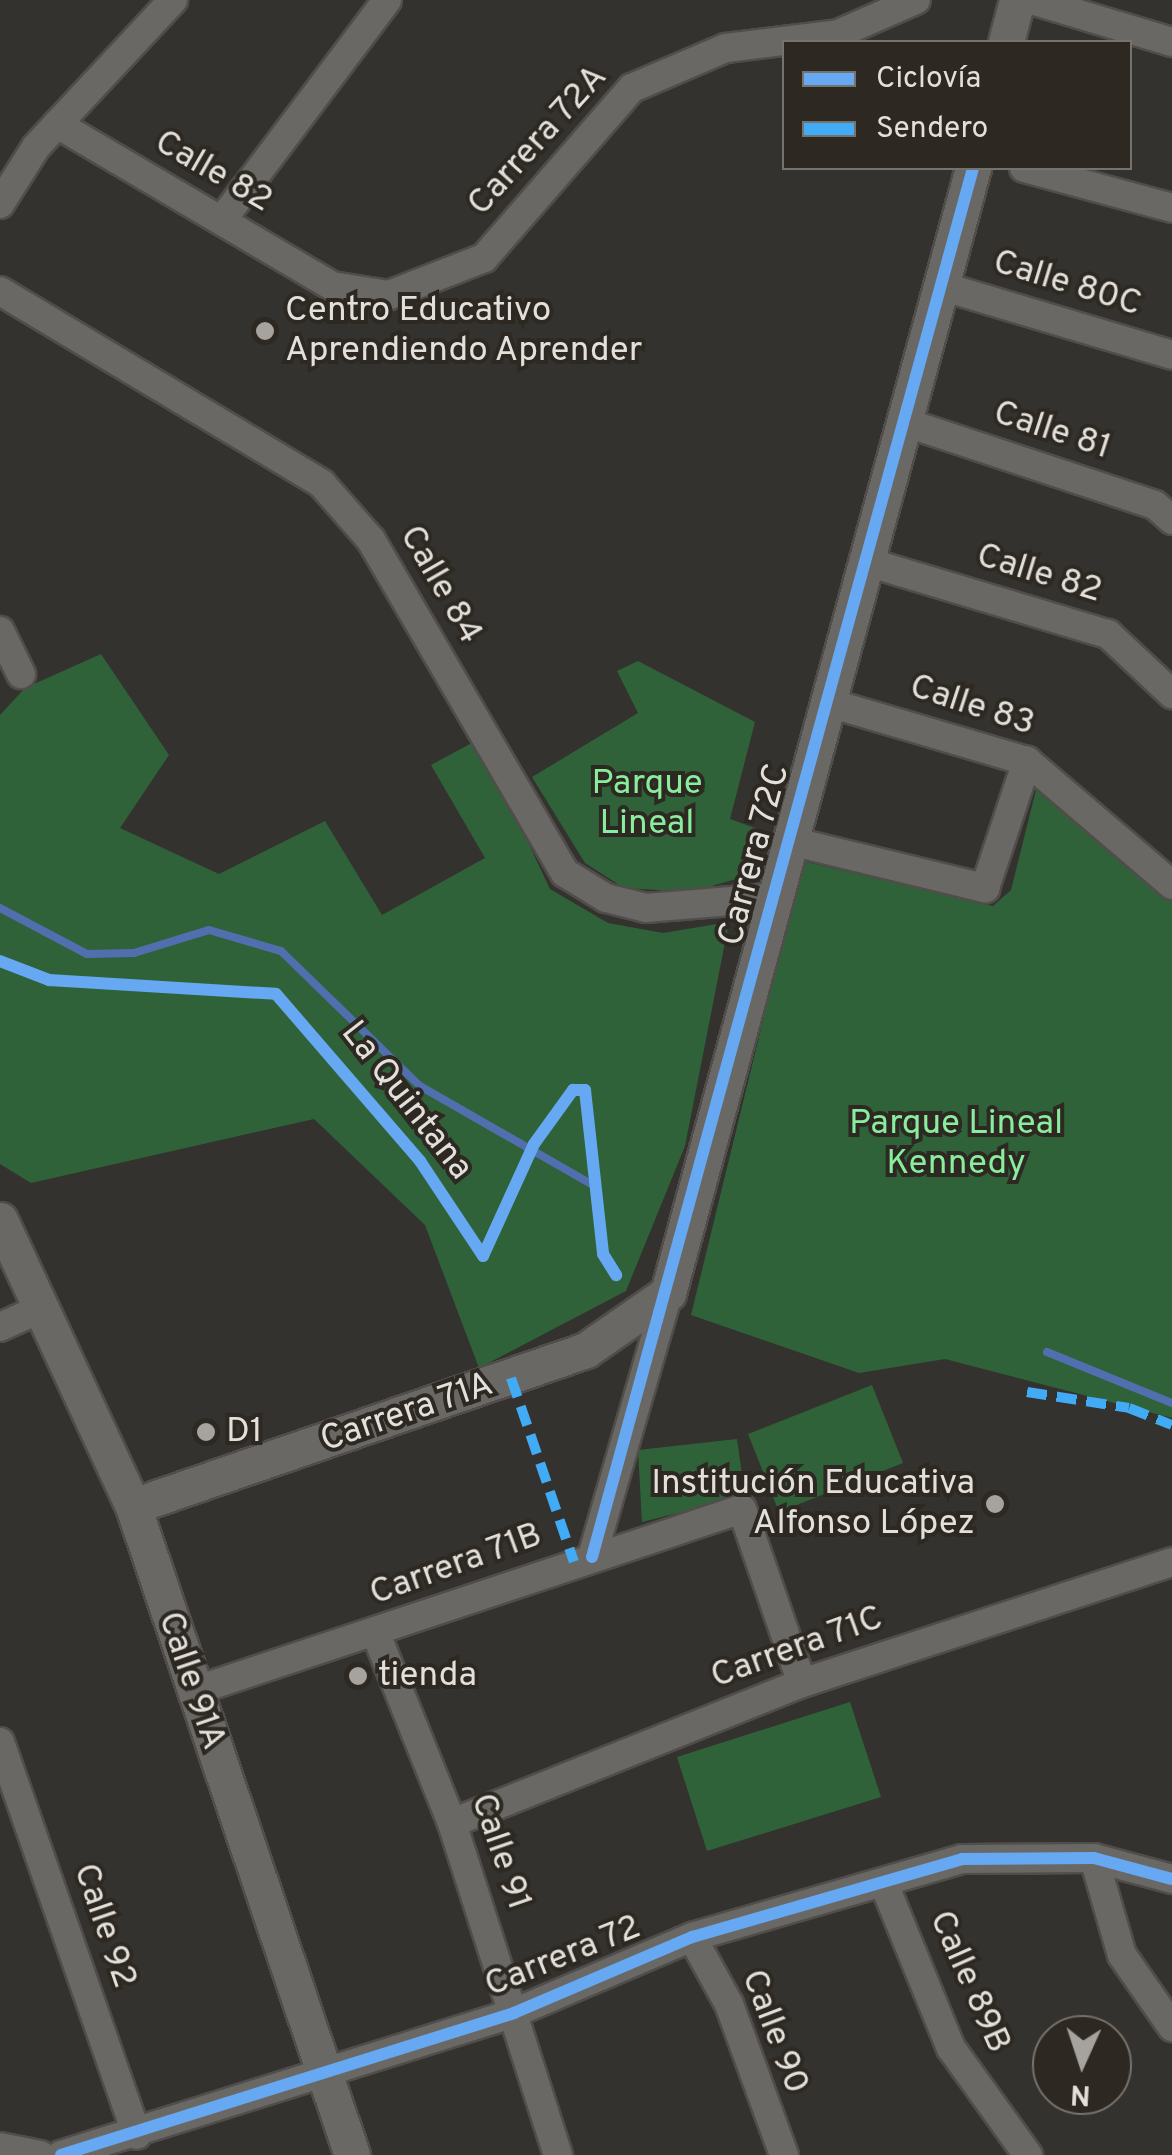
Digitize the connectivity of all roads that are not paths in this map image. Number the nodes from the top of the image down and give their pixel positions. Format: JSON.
{"nodes":[{"id":1,"x":174,"y":0,"type":"edge"},
{"id":2,"x":387,"y":0,"type":"edge"},
{"id":3,"x":916,"y":0,"type":"edge"},
{"id":4,"x":1017,"y":0,"type":"edge"},
{"id":5,"x":1032,"y":0,"type":"edge"},
{"id":6,"x":1007,"y":40,"type":"edge"},
{"id":7,"x":1172,"y":42,"type":"edge"},
{"id":8,"x":57,"y":124,"type":"junction"},
{"id":9,"x":972,"y":170,"type":"edge"},
{"id":10,"x":1031,"y":170,"type":"edge"},
{"id":11,"x":0,"y":204,"type":"edge"},
{"id":12,"x":1172,"y":208,"type":"edge"},
{"id":13,"x":222,"y":220,"type":"junction"},
{"id":14,"x":332,"y":286,"type":"joint"},
{"id":15,"x":941,"y":286,"type":"junction"},
{"id":16,"x":0,"y":291,"type":"edge"},
{"id":17,"x":1172,"y":355,"type":"edge"},
{"id":18,"x":904,"y":422,"type":"junction"},
{"id":19,"x":1172,"y":520,"type":"edge"},
{"id":20,"x":864,"y":561,"type":"junction"},
{"id":21,"x":0,"y":631,"type":"edge"},
{"id":22,"x":22,"y":674,"type":"dead end"},
{"id":23,"x":1172,"y":694,"type":"edge"},
{"id":24,"x":826,"y":702,"type":"junction"},
{"id":25,"x":1028,"y":761,"type":"junction"},
{"id":26,"x":790,"y":842,"type":"junction"},
{"id":27,"x":1172,"y":885,"type":"edge"},
{"id":28,"x":768,"y":898,"type":"junction"},
{"id":29,"x":0,"y":1220,"type":"edge"},
{"id":30,"x":668,"y":1293,"type":"junction"},
{"id":31,"x":42,"y":1308,"type":"junction"},
{"id":32,"x":0,"y":1327,"type":"edge"},
{"id":33,"x":133,"y":1506,"type":"junction"},
{"id":34,"x":592,"y":1557,"type":"junction"},
{"id":35,"x":1172,"y":1562,"type":"edge"},
{"id":36,"x":376,"y":1634,"type":"junction"},
{"id":37,"x":802,"y":1684,"type":"junction"},
{"id":38,"x":194,"y":1691,"type":"junction"},
{"id":39,"x":0,"y":1742,"type":"edge"},
{"id":40,"x":452,"y":1823,"type":"junction"},
{"id":41,"x":1094,"y":1858,"type":"junction"},
{"id":42,"x":1172,"y":1879,"type":"edge"},
{"id":43,"x":884,"y":1884,"type":"junction"},
{"id":44,"x":692,"y":1936,"type":"junction"},
{"id":45,"x":514,"y":2013,"type":"junction"},
{"id":46,"x":1172,"y":2027,"type":"edge"},
{"id":47,"x":322,"y":2067,"type":"junction"},
{"id":48,"x":137,"y":2135,"type":"junction"},
{"id":49,"x":0,"y":2147,"type":"edge"},
{"id":50,"x":40,"y":2155,"type":"edge"},
{"id":51,"x":61,"y":2155,"type":"edge"},
{"id":52,"x":352,"y":2155,"type":"edge"},
{"id":53,"x":558,"y":2155,"type":"edge"},
{"id":54,"x":784,"y":2155,"type":"edge"},
{"id":55,"x":1028,"y":2155,"type":"edge"}],
"edges":[{"from":1,"to":8,"type":"street"},
{"from":2,"to":13,"type":"street"},
{"from":3,"to":14,"type":"street","name":"Carrera 72A"},
{"from":4,"to":6,"type":"street"},
{"from":5,"to":7,"type":"street"},
{"from":8,"to":11,"type":"street"},
{"from":8,"to":13,"type":"street","name":"Calle 82"},
{"from":9,"to":15,"type":"street","name":"Carrera 72C"},
{"from":10,"to":12,"type":"street"},
{"from":13,"to":14,"type":"street","name":"Calle 82"},
{"from":15,"to":17,"type":"street","name":"Calle 80C"},
{"from":15,"to":18,"type":"street","name":"Carrera 72C"},
{"from":16,"to":28,"type":"street","name":"Calle 84"},
{"from":18,"to":19,"type":"street","name":"Calle 81"},
{"from":18,"to":20,"type":"street","name":"Carrera 72C"},
{"from":20,"to":23,"type":"street","name":"Calle 82"},
{"from":20,"to":24,"type":"street","name":"Carrera 72C"},
{"from":21,"to":22,"type":"street"},
{"from":24,"to":25,"type":"street","name":"Calle 83"},
{"from":24,"to":26,"type":"street","name":"Carrera 72C"},
{"from":25,"to":26,"type":"street"},
{"from":25,"to":27,"type":"street","name":"Calle 83"},
{"from":26,"to":28,"type":"street","name":"Carrera 72C"},
{"from":28,"to":30,"type":"street","name":"Carrera 72C"},
{"from":29,"to":31,"type":"street","name":"Calle 91A"},
{"from":30,"to":33,"type":"street","name":"Carrera 71A"},
{"from":30,"to":34,"type":"street","name":"Carrera 72C"},
{"from":31,"to":32,"type":"street"},
{"from":31,"to":33,"type":"street","name":"Calle 91A"},
{"from":33,"to":38,"type":"street","name":"Calle 91A"},
{"from":34,"to":36,"type":"street","name":"Carrera 71B"},
{"from":34,"to":37,"type":"street","name":"Carrera 71B"},
{"from":35,"to":37,"type":"street","name":"Carrera 71C"},
{"from":36,"to":38,"type":"street","name":"Carrera 71B"},
{"from":36,"to":40,"type":"street","name":"Calle 91"},
{"from":37,"to":40,"type":"street","name":"Carrera 71C"},
{"from":38,"to":47,"type":"street","name":"Calle 91A"},
{"from":39,"to":48,"type":"street","name":"Calle 92"},
{"from":40,"to":45,"type":"street","name":"Calle 91"},
{"from":41,"to":42,"type":"street","name":"Carrera 72"},
{"from":41,"to":43,"type":"street","name":"Carrera 72"},
{"from":41,"to":46,"type":"street"},
{"from":43,"to":44,"type":"street","name":"Carrera 72"},
{"from":43,"to":55,"type":"street","name":"Calle 89B"},
{"from":44,"to":45,"type":"street","name":"Carrera 72"},
{"from":44,"to":54,"type":"street","name":"Calle 90"},
{"from":45,"to":47,"type":"street","name":"Carrera 72"},
{"from":45,"to":53,"type":"street","name":"Calle 91"},
{"from":47,"to":48,"type":"street","name":"Carrera 72"},
{"from":47,"to":52,"type":"street","name":"Calle 91A"},
{"from":48,"to":51,"type":"street","name":"Carrera 72"},
{"from":49,"to":50,"type":"street"}]}
